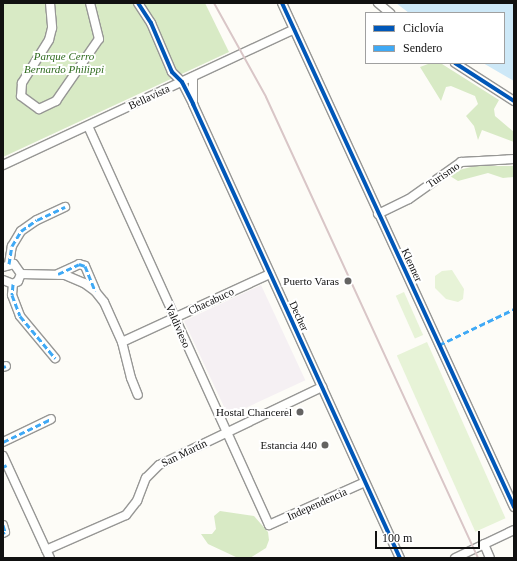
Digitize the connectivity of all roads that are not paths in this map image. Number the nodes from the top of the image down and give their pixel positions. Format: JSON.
{"nodes":[{"id":1,"x":50,"y":3,"type":"edge"},
{"id":2,"x":90,"y":3,"type":"edge"},
{"id":3,"x":138,"y":3,"type":"edge"},
{"id":4,"x":282,"y":3,"type":"edge"},
{"id":5,"x":378,"y":3,"type":"edge"},
{"id":6,"x":389,"y":12,"type":"edge"},
{"id":7,"x":294,"y":29,"type":"junction"},
{"id":8,"x":457,"y":64,"type":"edge"},
{"id":9,"x":193,"y":77,"type":"junction"},
{"id":10,"x":182,"y":82,"type":"junction"},
{"id":11,"x":514,"y":101,"type":"edge"},
{"id":12,"x":192,"y":104,"type":"junction"},
{"id":13,"x":88,"y":126,"type":"junction"},
{"id":14,"x":514,"y":158,"type":"edge"},
{"id":15,"x":3,"y":165,"type":"edge"},
{"id":16,"x":65,"y":207,"type":"dead end"},
{"id":17,"x":378,"y":214,"type":"junction"},
{"id":18,"x":6,"y":265,"type":"edge"},
{"id":19,"x":21,"y":274,"type":"junction"},
{"id":20,"x":58,"y":274,"type":"junction"},
{"id":21,"x":270,"y":274,"type":"junction"},
{"id":22,"x":3,"y":280,"type":"edge"},
{"id":23,"x":13,"y":284,"type":"junction"},
{"id":24,"x":95,"y":291,"type":"junction"},
{"id":25,"x":174,"y":318,"type":"junction"},
{"id":26,"x":122,"y":342,"type":"junction"},
{"id":27,"x":54,"y":358,"type":"dead end"},
{"id":28,"x":322,"y":387,"type":"junction"},
{"id":29,"x":138,"y":395,"type":"dead end"},
{"id":30,"x":52,"y":419,"type":"dead end"},
{"id":31,"x":226,"y":432,"type":"junction"},
{"id":32,"x":3,"y":442,"type":"edge"},
{"id":33,"x":3,"y":456,"type":"edge"},
{"id":34,"x":5,"y":466,"type":"edge"},
{"id":35,"x":365,"y":482,"type":"junction"},
{"id":36,"x":514,"y":508,"type":"edge"},
{"id":37,"x":3,"y":525,"type":"edge"},
{"id":38,"x":269,"y":525,"type":"joint"},
{"id":39,"x":514,"y":530,"type":"edge"},
{"id":40,"x":3,"y":533,"type":"edge"},
{"id":41,"x":484,"y":544,"type":"junction"},
{"id":42,"x":46,"y":550,"type":"junction"},
{"id":43,"x":50,"y":558,"type":"edge"},
{"id":44,"x":400,"y":558,"type":"edge"},
{"id":45,"x":455,"y":558,"type":"edge"},
{"id":46,"x":490,"y":558,"type":"edge"}],
"edges":[{"from":1,"to":2,"type":"street"},
{"from":3,"to":10,"type":"street","name":"Decher"},
{"from":4,"to":7,"type":"street","name":"Klenner"},
{"from":5,"to":6,"type":"street"},
{"from":7,"to":9,"type":"street","name":"Bellavista"},
{"from":7,"to":17,"type":"street","name":"Klenner"},
{"from":8,"to":11,"type":"street"},
{"from":9,"to":10,"type":"street","name":"Bellavista"},
{"from":9,"to":12,"type":"street","name":"Decher"},
{"from":10,"to":12,"type":"street","name":"Decher"},
{"from":10,"to":13,"type":"street","name":"Bellavista"},
{"from":12,"to":21,"type":"street","name":"Decher"},
{"from":13,"to":15,"type":"street","name":"Bellavista"},
{"from":13,"to":25,"type":"street","name":"Valdivieso"},
{"from":14,"to":17,"type":"street","name":"Turismo"},
{"from":16,"to":18,"type":"street"},
{"from":17,"to":36,"type":"street","name":"Klenner"},
{"from":18,"to":19,"type":"street"},
{"from":19,"to":20,"type":"street"},
{"from":19,"to":23,"type":"street"},
{"from":20,"to":24,"type":"street"},
{"from":20,"to":24,"type":"street"},
{"from":21,"to":25,"type":"street","name":"Chacabuco"},
{"from":21,"to":28,"type":"street","name":"Decher"},
{"from":22,"to":23,"type":"street"},
{"from":23,"to":27,"type":"street"},
{"from":24,"to":26,"type":"street"},
{"from":25,"to":26,"type":"street","name":"Chacabuco"},
{"from":25,"to":31,"type":"street","name":"Valdivieso"},
{"from":26,"to":29,"type":"street"},
{"from":28,"to":31,"type":"street","name":"San Martín"},
{"from":28,"to":35,"type":"street","name":"Decher"},
{"from":30,"to":32,"type":"street"},
{"from":31,"to":38,"type":"street","name":"Valdivieso"},
{"from":31,"to":42,"type":"street","name":"San Martín"},
{"from":33,"to":34,"type":"street"},
{"from":34,"to":42,"type":"street"},
{"from":35,"to":38,"type":"street","name":"Independencia"},
{"from":35,"to":44,"type":"street","name":"Decher"},
{"from":37,"to":40,"type":"street"},
{"from":39,"to":41,"type":"street"},
{"from":41,"to":45,"type":"street"},
{"from":41,"to":46,"type":"street"},
{"from":42,"to":43,"type":"street"}]}
